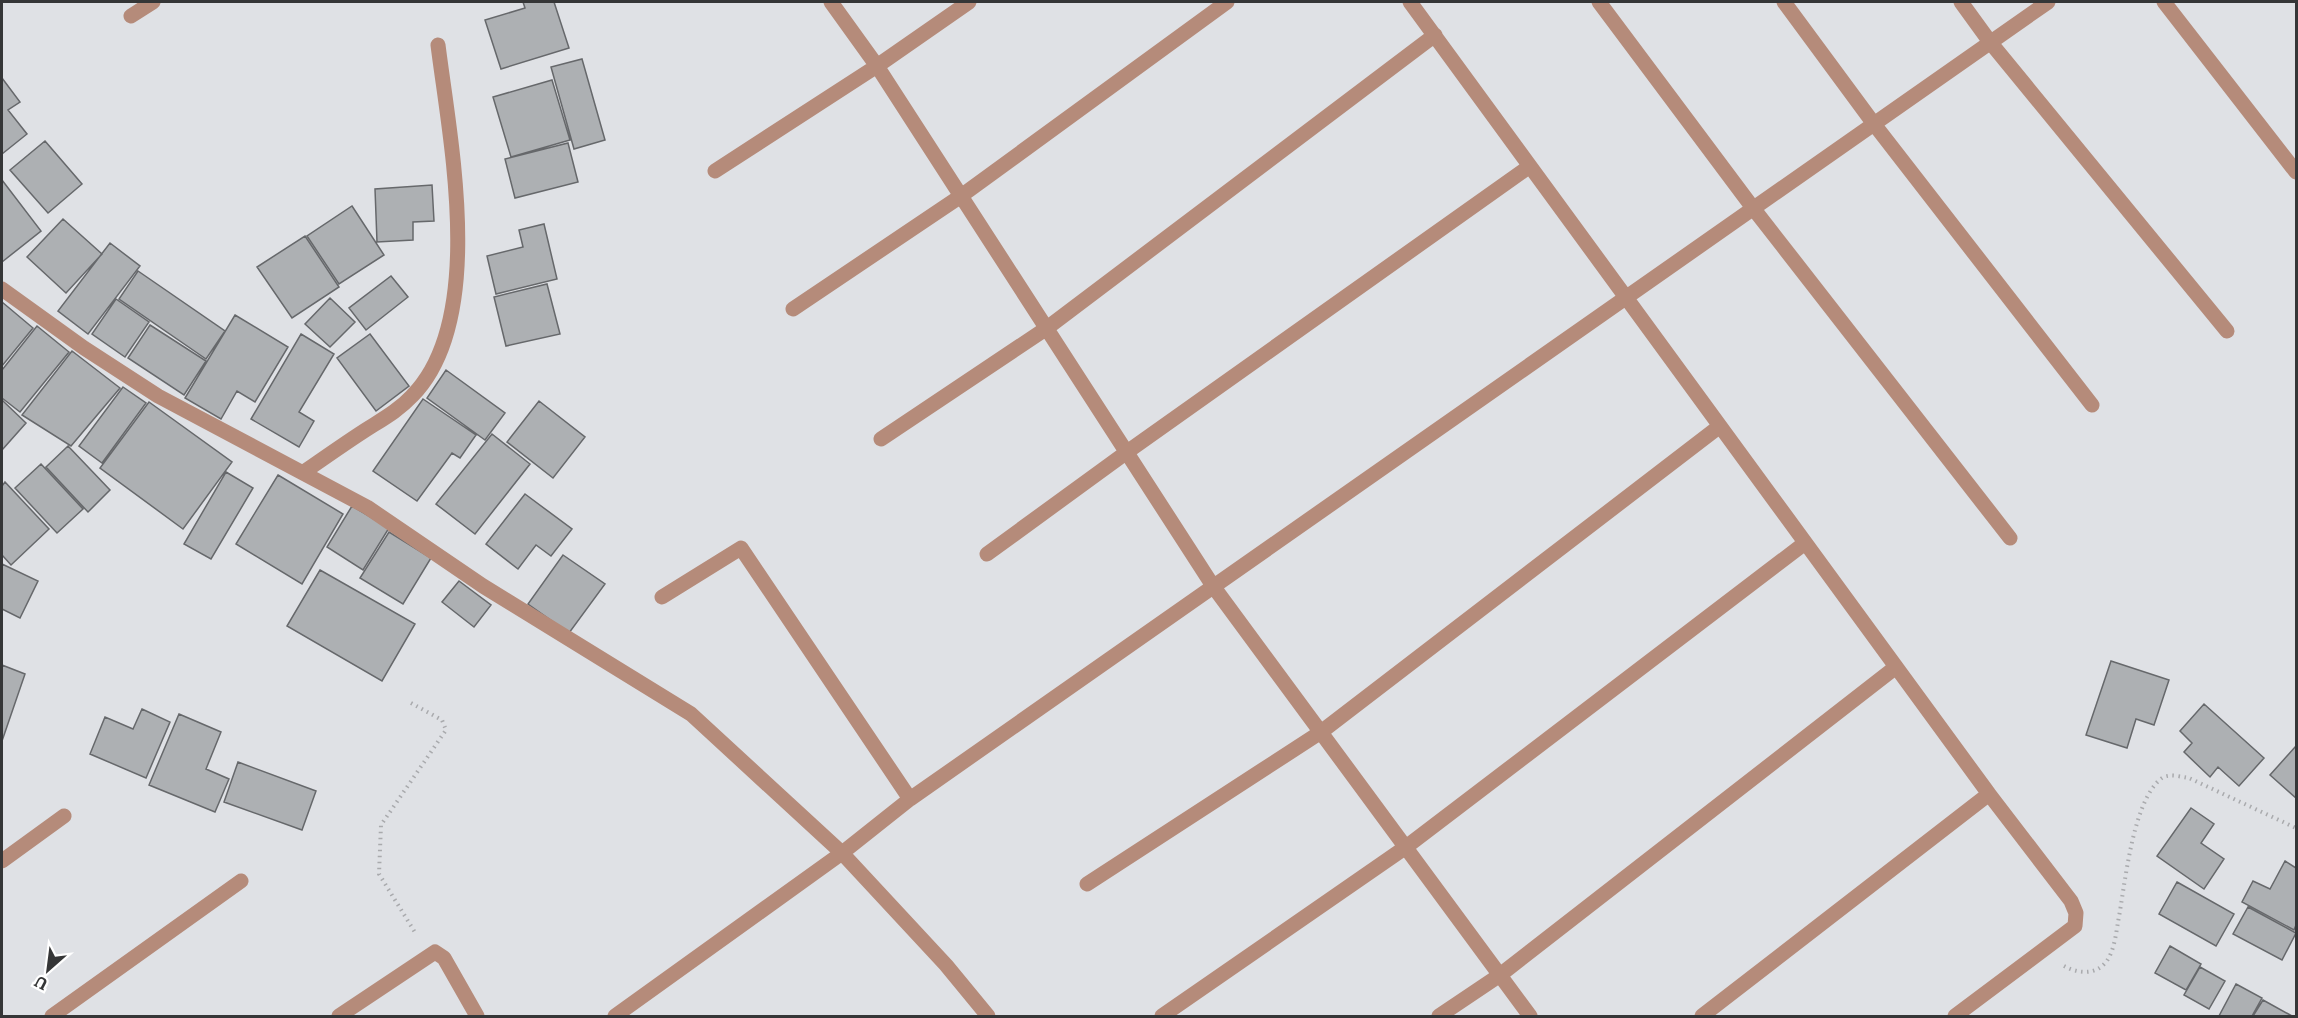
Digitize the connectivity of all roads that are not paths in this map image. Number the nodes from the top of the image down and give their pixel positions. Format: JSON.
{"nodes":[{"id":1,"x":153,"y":2,"type":"edge"},
{"id":2,"x":831,"y":2,"type":"edge"},
{"id":3,"x":969,"y":2,"type":"edge"},
{"id":4,"x":1227,"y":2,"type":"edge"},
{"id":5,"x":1410,"y":2,"type":"edge"},
{"id":6,"x":1599,"y":2,"type":"edge"},
{"id":7,"x":1784,"y":2,"type":"edge"},
{"id":8,"x":1961,"y":2,"type":"edge"},
{"id":9,"x":2049,"y":2,"type":"edge"},
{"id":10,"x":2164,"y":2,"type":"edge"},
{"id":11,"x":131,"y":16,"type":"dead end"},
{"id":12,"x":1435,"y":35,"type":"junction"},
{"id":13,"x":1990,"y":42,"type":"junction"},
{"id":14,"x":438,"y":45,"type":"dead end"},
{"id":15,"x":877,"y":66,"type":"junction"},
{"id":16,"x":1874,"y":124,"type":"junction"},
{"id":17,"x":1530,"y":166,"type":"junction"},
{"id":18,"x":715,"y":171,"type":"dead end"},
{"id":19,"x":2296,"y":172,"type":"edge"},
{"id":20,"x":961,"y":196,"type":"junction"},
{"id":21,"x":1753,"y":208,"type":"junction"},
{"id":22,"x":2,"y":289,"type":"edge"},
{"id":23,"x":1626,"y":297,"type":"junction"},
{"id":24,"x":793,"y":309,"type":"dead end"},
{"id":25,"x":1047,"y":328,"type":"junction"},
{"id":26,"x":2227,"y":331,"type":"dead end"},
{"id":27,"x":2092,"y":405,"type":"dead end"},
{"id":28,"x":1720,"y":426,"type":"junction"},
{"id":29,"x":881,"y":439,"type":"dead end"},
{"id":30,"x":1127,"y":452,"type":"junction"},
{"id":31,"x":304,"y":472,"type":"junction"},
{"id":32,"x":2010,"y":538,"type":"dead end"},
{"id":33,"x":1805,"y":543,"type":"junction"},
{"id":34,"x":987,"y":554,"type":"dead end"},
{"id":35,"x":1214,"y":586,"type":"junction"},
{"id":36,"x":662,"y":597,"type":"dead end"},
{"id":37,"x":1896,"y":667,"type":"junction"},
{"id":38,"x":1321,"y":732,"type":"junction"},
{"id":39,"x":1989,"y":794,"type":"junction"},
{"id":40,"x":910,"y":799,"type":"junction"},
{"id":41,"x":64,"y":816,"type":"dead end"},
{"id":42,"x":1406,"y":847,"type":"junction"},
{"id":43,"x":842,"y":853,"type":"junction"},
{"id":44,"x":2,"y":861,"type":"edge"},
{"id":45,"x":241,"y":881,"type":"dead end"},
{"id":46,"x":1087,"y":884,"type":"dead end"},
{"id":47,"x":1500,"y":975,"type":"junction"},
{"id":48,"x":52,"y":1017,"type":"edge"},
{"id":49,"x":339,"y":1017,"type":"edge"},
{"id":50,"x":477,"y":1017,"type":"edge"},
{"id":51,"x":615,"y":1017,"type":"edge"},
{"id":52,"x":988,"y":1017,"type":"edge"},
{"id":53,"x":1162,"y":1017,"type":"edge"},
{"id":54,"x":1439,"y":1017,"type":"edge"},
{"id":55,"x":1530,"y":1017,"type":"edge"},
{"id":56,"x":1702,"y":1017,"type":"edge"},
{"id":57,"x":1955,"y":1017,"type":"edge"}],
"edges":[{"from":1,"to":11,"type":"street"},
{"from":2,"to":15,"type":"street"},
{"from":3,"to":15,"type":"street"},
{"from":4,"to":20,"type":"street"},
{"from":5,"to":12,"type":"street"},
{"from":6,"to":21,"type":"street"},
{"from":7,"to":16,"type":"street"},
{"from":8,"to":13,"type":"street"},
{"from":9,"to":13,"type":"street"},
{"from":10,"to":19,"type":"street"},
{"from":12,"to":17,"type":"street"},
{"from":12,"to":25,"type":"street"},
{"from":13,"to":16,"type":"street"},
{"from":13,"to":26,"type":"street"},
{"from":14,"to":31,"type":"street"},
{"from":15,"to":18,"type":"street"},
{"from":15,"to":20,"type":"street"},
{"from":16,"to":21,"type":"street"},
{"from":16,"to":27,"type":"street"},
{"from":17,"to":23,"type":"street"},
{"from":17,"to":30,"type":"street"},
{"from":20,"to":24,"type":"street"},
{"from":20,"to":25,"type":"street"},
{"from":21,"to":23,"type":"street"},
{"from":21,"to":32,"type":"street"},
{"from":22,"to":31,"type":"street"},
{"from":23,"to":28,"type":"street"},
{"from":23,"to":35,"type":"street"},
{"from":25,"to":29,"type":"street"},
{"from":25,"to":30,"type":"street"},
{"from":28,"to":33,"type":"street"},
{"from":28,"to":38,"type":"street"},
{"from":30,"to":34,"type":"street"},
{"from":30,"to":35,"type":"street"},
{"from":31,"to":43,"type":"street"},
{"from":33,"to":37,"type":"street"},
{"from":33,"to":42,"type":"street"},
{"from":35,"to":38,"type":"street"},
{"from":35,"to":40,"type":"street"},
{"from":36,"to":40,"type":"street"},
{"from":37,"to":39,"type":"street"},
{"from":37,"to":47,"type":"street"},
{"from":38,"to":42,"type":"street"},
{"from":38,"to":46,"type":"street"},
{"from":39,"to":56,"type":"street"},
{"from":39,"to":57,"type":"street"},
{"from":40,"to":43,"type":"street"},
{"from":41,"to":44,"type":"street"},
{"from":42,"to":47,"type":"street"},
{"from":42,"to":53,"type":"street"},
{"from":43,"to":51,"type":"street"},
{"from":43,"to":52,"type":"street"},
{"from":45,"to":48,"type":"street"},
{"from":47,"to":54,"type":"street"},
{"from":47,"to":55,"type":"street"},
{"from":49,"to":50,"type":"street"}]}
